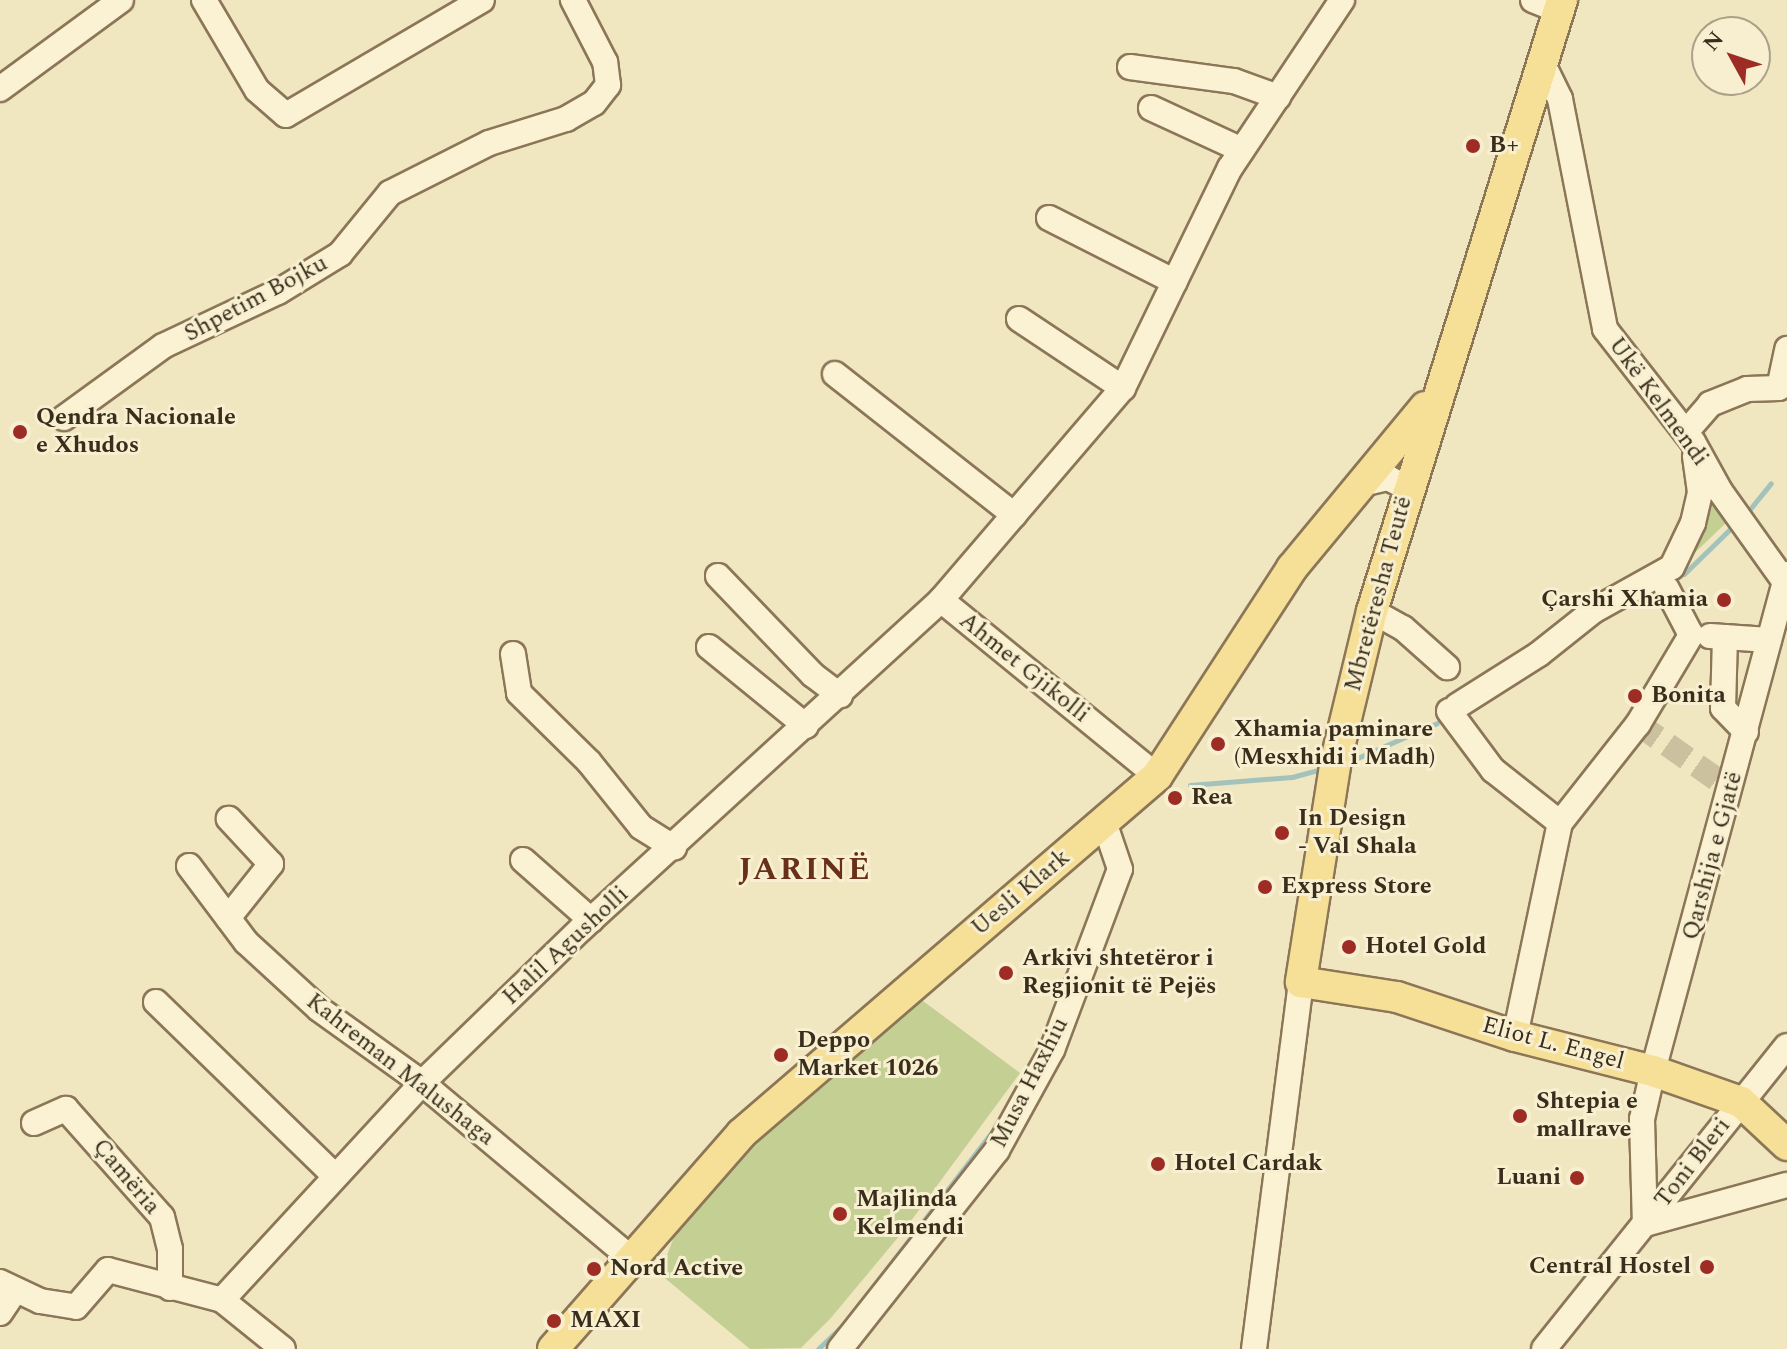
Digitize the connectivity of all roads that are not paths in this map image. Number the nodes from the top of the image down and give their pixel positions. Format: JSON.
{"nodes":[{"id":1,"x":121,"y":0,"type":"edge"},
{"id":2,"x":204,"y":0,"type":"edge"},
{"id":3,"x":482,"y":0,"type":"edge"},
{"id":4,"x":573,"y":0,"type":"edge"},
{"id":5,"x":1342,"y":0,"type":"edge"},
{"id":6,"x":1551,"y":3,"type":"edge"},
{"id":7,"x":1543,"y":64,"type":"junction"},
{"id":8,"x":1130,"y":67,"type":"dead end"},
{"id":9,"x":0,"y":89,"type":"edge"},
{"id":10,"x":1278,"y":97,"type":"junction"},
{"id":11,"x":1151,"y":108,"type":"dead end"},
{"id":12,"x":1242,"y":150,"type":"junction"},
{"id":13,"x":1049,"y":218,"type":"dead end"},
{"id":14,"x":1175,"y":282,"type":"junction"},
{"id":15,"x":1019,"y":319,"type":"dead end"},
{"id":16,"x":1787,"y":349,"type":"edge"},
{"id":17,"x":835,"y":374,"type":"dead end"},
{"id":18,"x":1123,"y":388,"type":"junction"},
{"id":19,"x":1436,"y":393,"type":"junction"},
{"id":20,"x":64,"y":418,"type":"dead end"},
{"id":21,"x":1690,"y":437,"type":"junction"},
{"id":22,"x":1366,"y":483,"type":"junction"},
{"id":23,"x":1408,"y":488,"type":"junction"},
{"id":24,"x":1014,"y":515,"type":"junction"},
{"id":25,"x":718,"y":576,"type":"dead end"},
{"id":26,"x":1786,"y":580,"type":"edge"},
{"id":27,"x":1667,"y":589,"type":"dead end"},
{"id":28,"x":941,"y":600,"type":"junction"},
{"id":29,"x":1372,"y":611,"type":"junction"},
{"id":30,"x":1691,"y":635,"type":"junction"},
{"id":31,"x":1725,"y":637,"type":"junction"},
{"id":32,"x":1769,"y":640,"type":"junction"},
{"id":33,"x":709,"y":647,"type":"dead end"},
{"id":34,"x":513,"y":654,"type":"dead end"},
{"id":35,"x":1447,"y":667,"type":"dead end"},
{"id":36,"x":840,"y":695,"type":"junction"},
{"id":37,"x":806,"y":726,"type":"junction"},
{"id":38,"x":1746,"y":732,"type":"junction"},
{"id":39,"x":1157,"y":776,"type":"junction"},
{"id":40,"x":229,"y":819,"type":"dead end"},
{"id":41,"x":1560,"y":823,"type":"junction"},
{"id":42,"x":1105,"y":825,"type":"junction"},
{"id":43,"x":674,"y":848,"type":"junction"},
{"id":44,"x":523,"y":860,"type":"dead end"},
{"id":45,"x":189,"y":866,"type":"dead end"},
{"id":46,"x":228,"y":918,"type":"junction"},
{"id":47,"x":591,"y":920,"type":"junction"},
{"id":48,"x":1301,"y":982,"type":"junction"},
{"id":49,"x":156,"y":1002,"type":"dead end"},
{"id":50,"x":1515,"y":1036,"type":"junction"},
{"id":51,"x":1787,"y":1046,"type":"edge"},
{"id":52,"x":1653,"y":1071,"type":"junction"},
{"id":53,"x":422,"y":1083,"type":"junction"},
{"id":54,"x":1741,"y":1102,"type":"junction"},
{"id":55,"x":34,"y":1123,"type":"dead end"},
{"id":56,"x":1787,"y":1145,"type":"edge"},
{"id":57,"x":334,"y":1175,"type":"junction"},
{"id":58,"x":1787,"y":1185,"type":"edge"},
{"id":59,"x":1645,"y":1224,"type":"junction"},
{"id":60,"x":629,"y":1257,"type":"junction"},
{"id":61,"x":7,"y":1287,"type":"edge"},
{"id":62,"x":170,"y":1288,"type":"junction"},
{"id":63,"x":222,"y":1300,"type":"junction"},
{"id":64,"x":0,"y":1313,"type":"edge"},
{"id":65,"x":283,"y":1349,"type":"edge"},
{"id":66,"x":553,"y":1349,"type":"edge"},
{"id":67,"x":840,"y":1349,"type":"edge"},
{"id":68,"x":1254,"y":1349,"type":"edge"},
{"id":69,"x":1544,"y":1349,"type":"edge"}],
"edges":[{"from":1,"to":9,"type":"street"},
{"from":2,"to":3,"type":"street"},
{"from":4,"to":20,"type":"street","name":"Shpetim Bojku"},
{"from":5,"to":10,"type":"street","name":"Ahmet Gjikolli"},
{"from":6,"to":7,"type":"main road","name":"Mbretëresha Teutë"},
{"from":7,"to":19,"type":"main road","name":"Mbretëresha Teutë"},
{"from":7,"to":21,"type":"street","name":"Ukë Kelmendi"},
{"from":8,"to":10,"type":"street"},
{"from":10,"to":12,"type":"street","name":"Ahmet Gjikolli"},
{"from":11,"to":12,"type":"street"},
{"from":12,"to":14,"type":"street","name":"Ahmet Gjikolli"},
{"from":13,"to":14,"type":"street"},
{"from":14,"to":18,"type":"street","name":"Ahmet Gjikolli"},
{"from":15,"to":18,"type":"street"},
{"from":16,"to":21,"type":"street"},
{"from":17,"to":24,"type":"street"},
{"from":18,"to":24,"type":"street","name":"Ahmet Gjikolli"},
{"from":19,"to":22,"type":"main road","name":"Uesli Klark"},
{"from":19,"to":23,"type":"main road","name":"Mbretëresha Teutë"},
{"from":21,"to":26,"type":"street","name":"Ukë Kelmendi"},
{"from":21,"to":41,"type":"street"},
{"from":22,"to":23,"type":"street"},
{"from":22,"to":39,"type":"main road","name":"Uesli Klark"},
{"from":23,"to":29,"type":"main road","name":"Mbretëresha Teutë"},
{"from":24,"to":28,"type":"street","name":"Ahmet Gjikolli"},
{"from":25,"to":36,"type":"street"},
{"from":26,"to":32,"type":"street","name":"Qarshija e Gjatë"},
{"from":27,"to":30,"type":"street"},
{"from":28,"to":36,"type":"street","name":"Halil Agusholli"},
{"from":28,"to":39,"type":"street","name":"Ahmet Gjikolli"},
{"from":29,"to":35,"type":"street"},
{"from":29,"to":48,"type":"main road","name":"Mbretëresha Teutë"},
{"from":30,"to":31,"type":"street"},
{"from":30,"to":41,"type":"street"},
{"from":31,"to":32,"type":"street"},
{"from":31,"to":38,"type":"street"},
{"from":32,"to":38,"type":"street","name":"Qarshija e Gjatë"},
{"from":33,"to":37,"type":"street"},
{"from":34,"to":43,"type":"street"},
{"from":36,"to":37,"type":"street","name":"Halil Agusholli"},
{"from":37,"to":43,"type":"street","name":"Halil Agusholli"},
{"from":38,"to":52,"type":"street","name":"Qarshija e Gjatë"},
{"from":39,"to":42,"type":"main road","name":"Uesli Klark"},
{"from":40,"to":46,"type":"street"},
{"from":41,"to":50,"type":"street"},
{"from":42,"to":60,"type":"main road","name":"Uesli Klark"},
{"from":42,"to":67,"type":"street","name":"Musa Haxhiu"},
{"from":43,"to":47,"type":"street","name":"Halil Agusholli"},
{"from":44,"to":47,"type":"street"},
{"from":45,"to":46,"type":"street","name":"Kahreman Malushaga"},
{"from":46,"to":53,"type":"street","name":"Kahreman Malushaga"},
{"from":47,"to":53,"type":"street","name":"Halil Agusholli"},
{"from":48,"to":50,"type":"main road","name":"Eliot L. Engel"},
{"from":48,"to":68,"type":"street","name":"Mbretëresha Teutë"},
{"from":49,"to":57,"type":"street"},
{"from":50,"to":52,"type":"main road","name":"Eliot L. Engel"},
{"from":51,"to":54,"type":"street","name":"Toni Bleri"},
{"from":52,"to":54,"type":"main road","name":"Eliot L. Engel"},
{"from":52,"to":59,"type":"street","name":"Qarshija e Gjatë"},
{"from":53,"to":57,"type":"street","name":"Halil Agusholli"},
{"from":53,"to":60,"type":"street","name":"Kahreman Malushaga"},
{"from":54,"to":56,"type":"main road","name":"Eliot L. Engel"},
{"from":54,"to":59,"type":"street","name":"Toni Bleri"},
{"from":55,"to":62,"type":"street","name":"Çamëria"},
{"from":57,"to":63,"type":"street","name":"Halil Agusholli"},
{"from":58,"to":59,"type":"street","name":"Toni Bleri"},
{"from":59,"to":69,"type":"street","name":"Toni Bleri"},
{"from":60,"to":66,"type":"main road","name":"Uesli Klark"},
{"from":61,"to":62,"type":"street"},
{"from":61,"to":64,"type":"street"},
{"from":62,"to":63,"type":"street"},
{"from":63,"to":65,"type":"street"}]}
